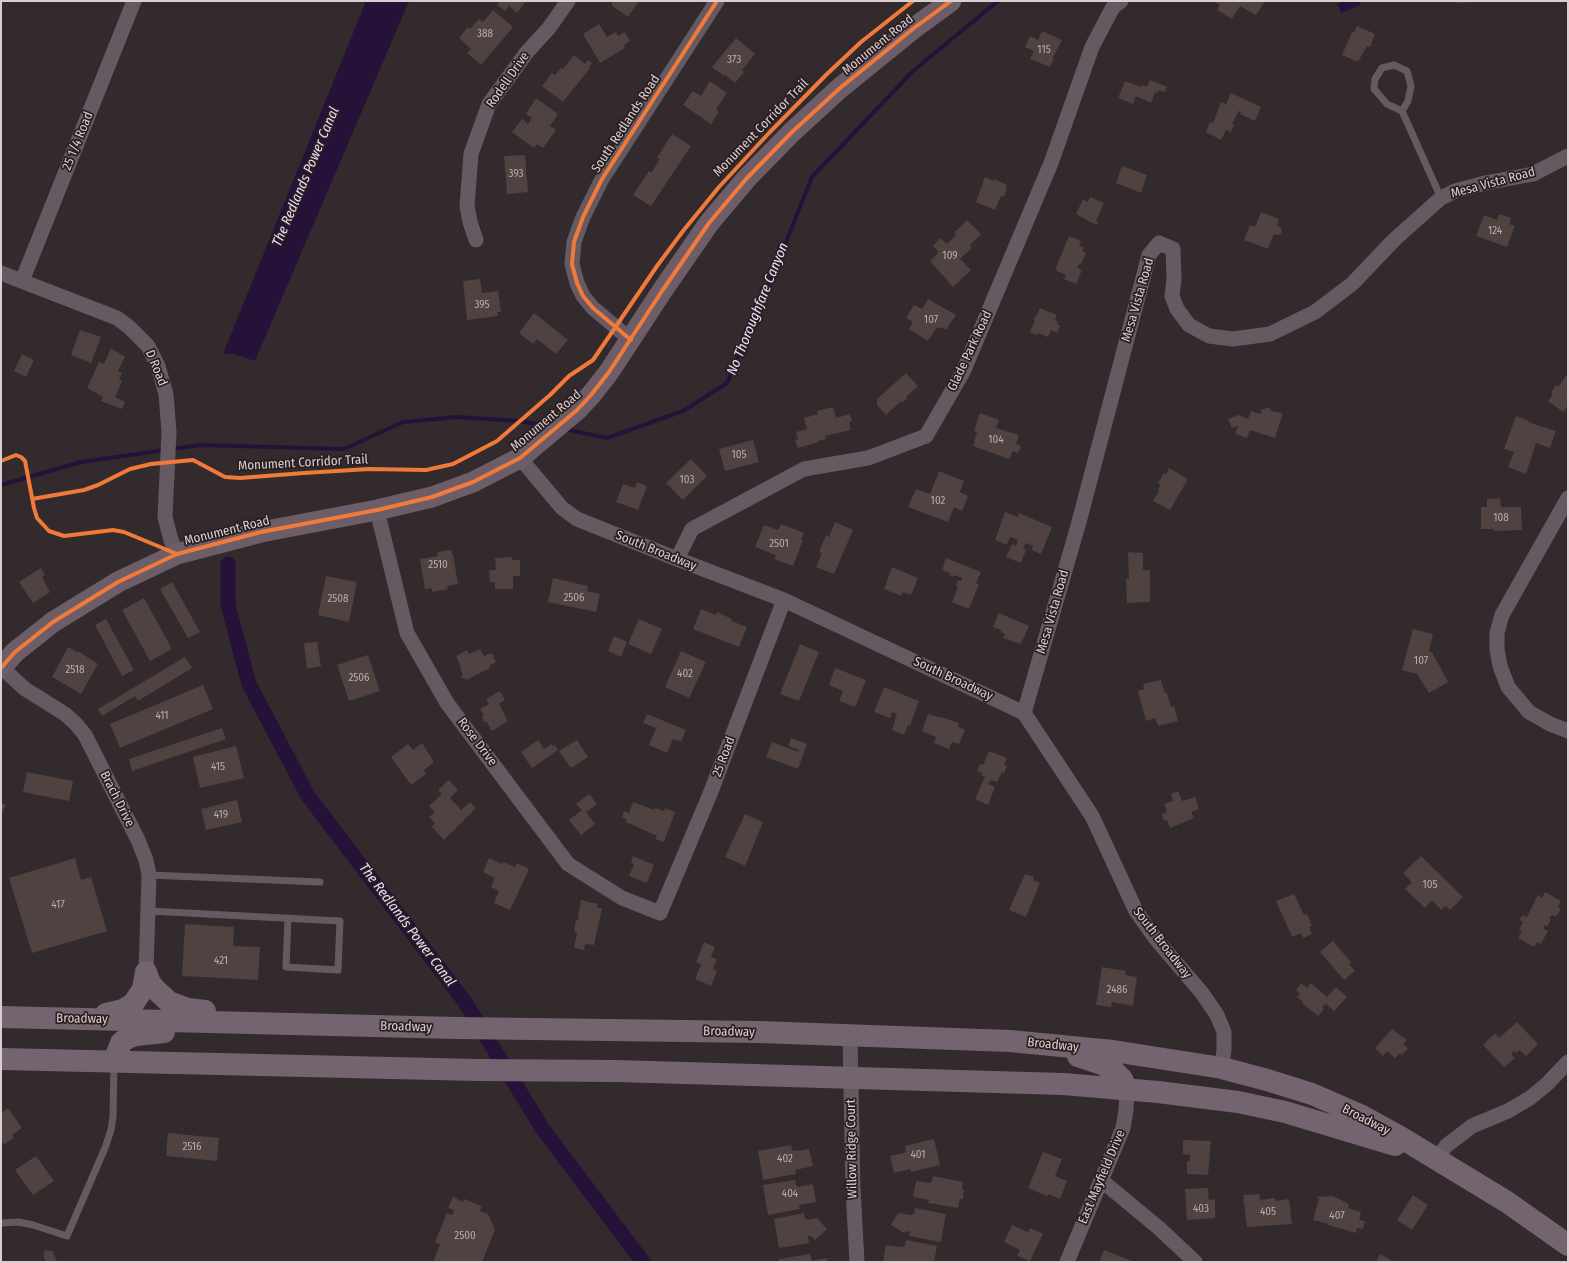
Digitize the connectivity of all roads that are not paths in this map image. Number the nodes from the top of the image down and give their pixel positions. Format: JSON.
{"nodes":[{"id":1,"x":134,"y":1,"type":"edge"},
{"id":2,"x":568,"y":1,"type":"edge"},
{"id":3,"x":717,"y":1,"type":"edge"},
{"id":4,"x":951,"y":1,"type":"edge"},
{"id":5,"x":1121,"y":1,"type":"edge"},
{"id":6,"x":1402,"y":111,"type":"junction"},
{"id":7,"x":1568,"y":156,"type":"edge"},
{"id":8,"x":1441,"y":198,"type":"junction"},
{"id":9,"x":476,"y":240,"type":"dead end"},
{"id":10,"x":1,"y":273,"type":"edge"},
{"id":11,"x":22,"y":281,"type":"junction"},
{"id":12,"x":631,"y":340,"type":"junction"},
{"id":13,"x":520,"y":458,"type":"junction"},
{"id":14,"x":1568,"y":498,"type":"edge"},
{"id":15,"x":377,"y":510,"type":"junction"},
{"id":16,"x":177,"y":554,"type":"junction"},
{"id":17,"x":677,"y":559,"type":"junction"},
{"id":18,"x":784,"y":600,"type":"junction"},
{"id":19,"x":1,"y":667,"type":"edge"},
{"id":20,"x":1024,"y":713,"type":"junction"},
{"id":21,"x":1568,"y":731,"type":"edge"},
{"id":22,"x":149,"y":875,"type":"junction"},
{"id":23,"x":320,"y":882,"type":"dead end"},
{"id":24,"x":149,"y":911,"type":"junction"},
{"id":25,"x":660,"y":913,"type":"joint"},
{"id":26,"x":288,"y":918,"type":"junction"},
{"id":27,"x":146,"y":972,"type":"junction"},
{"id":28,"x":1,"y":1017,"type":"edge"},
{"id":29,"x":64,"y":1018,"type":"junction"},
{"id":30,"x":295,"y":1024,"type":"junction"},
{"id":31,"x":850,"y":1035,"type":"junction"},
{"id":32,"x":988,"y":1040,"type":"junction"},
{"id":33,"x":1,"y":1059,"type":"edge"},
{"id":34,"x":114,"y":1061,"type":"junction"},
{"id":35,"x":1568,"y":1062,"type":"edge"},
{"id":36,"x":1222,"y":1068,"type":"junction"},
{"id":37,"x":851,"y":1078,"type":"junction"},
{"id":38,"x":1127,"y":1090,"type":"junction"},
{"id":39,"x":1436,"y":1160,"type":"junction"},
{"id":40,"x":1100,"y":1180,"type":"junction"},
{"id":41,"x":1,"y":1223,"type":"edge"},
{"id":42,"x":1568,"y":1245,"type":"edge"},
{"id":43,"x":857,"y":1262,"type":"edge"},
{"id":44,"x":1067,"y":1262,"type":"edge"},
{"id":45,"x":1194,"y":1262,"type":"edge"}],
"edges":[{"from":1,"to":11,"type":"street","name":"25 1/4 Road"},
{"from":2,"to":9,"type":"street","name":"Rodell Drive"},
{"from":3,"to":12,"type":"street","name":"South Redlands Road"},
{"from":4,"to":12,"type":"main road","name":"Monument Road"},
{"from":5,"to":17,"type":"street","name":"Glade Park Road"},
{"from":6,"to":6,"type":"lane"},
{"from":6,"to":8,"type":"lane"},
{"from":7,"to":8,"type":"street","name":"Mesa Vista Road"},
{"from":8,"to":20,"type":"street","name":"Mesa Vista Road"},
{"from":10,"to":11,"type":"street","name":"D Road"},
{"from":11,"to":16,"type":"street","name":"D Road"},
{"from":12,"to":13,"type":"main road","name":"Monument Road"},
{"from":13,"to":15,"type":"main road","name":"Monument Road"},
{"from":13,"to":17,"type":"street","name":"South Broadway"},
{"from":14,"to":21,"type":"street"},
{"from":15,"to":16,"type":"main road","name":"Monument Road"},
{"from":15,"to":25,"type":"street","name":"Rose Drive"},
{"from":16,"to":19,"type":"main road","name":"Monument Road"},
{"from":17,"to":18,"type":"street","name":"South Broadway"},
{"from":18,"to":20,"type":"street","name":"South Broadway"},
{"from":18,"to":25,"type":"street","name":"25 Road"},
{"from":19,"to":22,"type":"street","name":"Brach Drive"},
{"from":20,"to":36,"type":"street","name":"South Broadway"},
{"from":22,"to":23,"type":"lane"},
{"from":22,"to":24,"type":"street","name":"Brach Drive"},
{"from":24,"to":26,"type":"lane"},
{"from":24,"to":27,"type":"street","name":"Brach Drive"},
{"from":26,"to":26,"type":"lane"},
{"from":27,"to":29,"type":"main road"},
{"from":27,"to":30,"type":"main road"},
{"from":28,"to":29,"type":"main road","name":"Broadway"},
{"from":29,"to":30,"type":"main road","name":"Broadway"},
{"from":30,"to":31,"type":"main road","name":"Broadway"},
{"from":30,"to":34,"type":"main road"},
{"from":31,"to":32,"type":"main road","name":"Broadway"},
{"from":31,"to":37,"type":"street","name":"Willow Ridge Court"},
{"from":32,"to":36,"type":"main road","name":"Broadway"},
{"from":32,"to":38,"type":"main road"},
{"from":33,"to":34,"type":"main road","name":"Broadway"},
{"from":34,"to":37,"type":"main road","name":"Broadway"},
{"from":34,"to":41,"type":"lane"},
{"from":35,"to":39,"type":"street"},
{"from":36,"to":39,"type":"main road","name":"Broadway"},
{"from":37,"to":38,"type":"main road","name":"Broadway"},
{"from":37,"to":43,"type":"street","name":"Willow Ridge Court"},
{"from":38,"to":39,"type":"main road","name":"Broadway"},
{"from":38,"to":40,"type":"street","name":"East Mayfield Drive"},
{"from":39,"to":42,"type":"main road","name":"Broadway"},
{"from":40,"to":44,"type":"street","name":"East Mayfield Drive"},
{"from":40,"to":45,"type":"street"}]}
